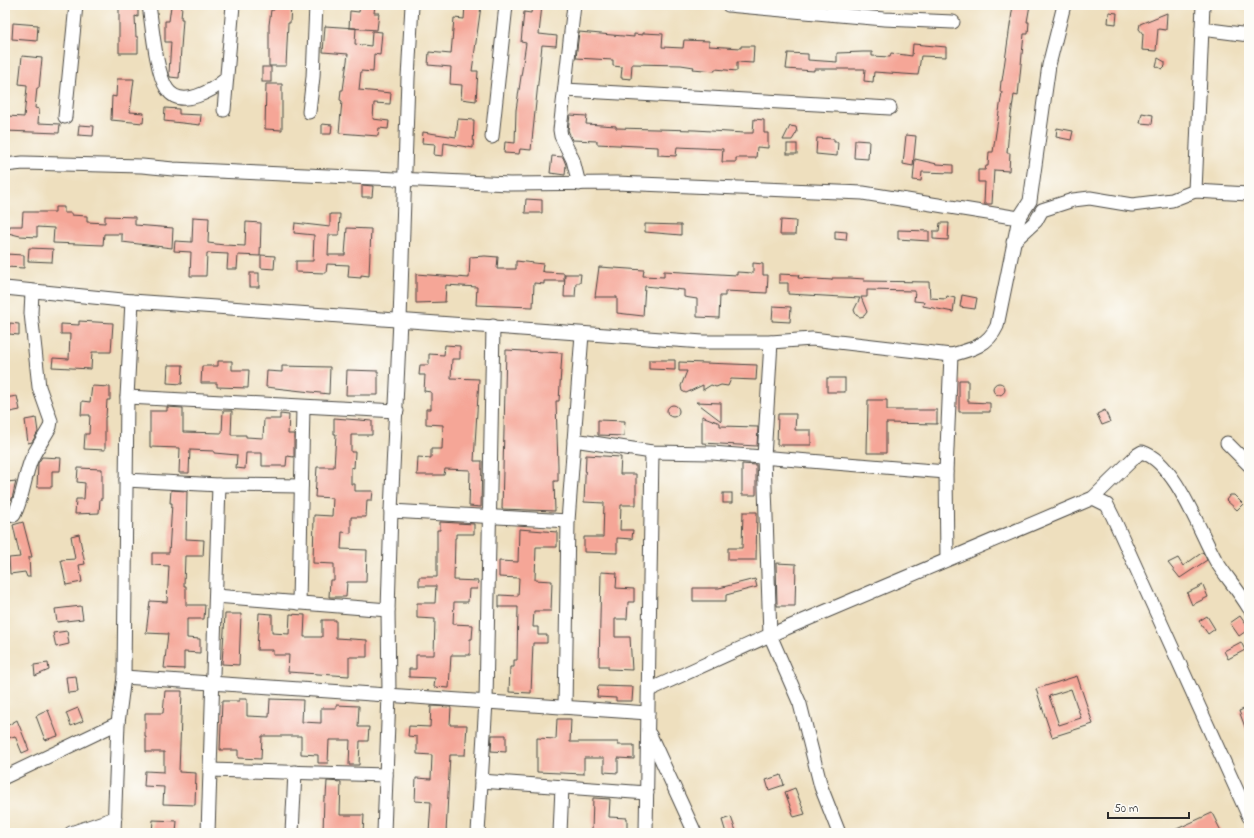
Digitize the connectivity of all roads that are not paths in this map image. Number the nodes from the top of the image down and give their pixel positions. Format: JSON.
{"nodes":[{"id":1,"x":76,"y":5,"type":"edge"},
{"id":2,"x":149,"y":5,"type":"edge"},
{"id":3,"x":232,"y":5,"type":"edge"},
{"id":4,"x":316,"y":5,"type":"edge"},
{"id":5,"x":412,"y":5,"type":"edge"},
{"id":6,"x":506,"y":5,"type":"edge"},
{"id":7,"x":574,"y":5,"type":"edge"},
{"id":8,"x":728,"y":5,"type":"edge"},
{"id":9,"x":1064,"y":5,"type":"edge"},
{"id":10,"x":1203,"y":5,"type":"edge"},
{"id":11,"x":953,"y":22,"type":"dead end"},
{"id":12,"x":1202,"y":29,"type":"junction"},
{"id":13,"x":1249,"y":35,"type":"edge"},
{"id":14,"x":226,"y":79,"type":"junction"},
{"id":15,"x":565,"y":90,"type":"junction"},
{"id":16,"x":890,"y":108,"type":"dead end"},
{"id":17,"x":224,"y":110,"type":"dead end"},
{"id":18,"x":309,"y":112,"type":"dead end"},
{"id":19,"x":65,"y":117,"type":"dead end"},
{"id":20,"x":492,"y":137,"type":"dead end"},
{"id":21,"x":5,"y":165,"type":"edge"},
{"id":22,"x":405,"y":180,"type":"junction"},
{"id":23,"x":579,"y":184,"type":"junction"},
{"id":24,"x":1195,"y":191,"type":"junction"},
{"id":25,"x":1249,"y":194,"type":"edge"},
{"id":26,"x":1030,"y":201,"type":"junction"},
{"id":27,"x":1042,"y":210,"type":"junction"},
{"id":28,"x":1019,"y":218,"type":"junction"},
{"id":29,"x":1013,"y":242,"type":"junction"},
{"id":30,"x":5,"y":288,"type":"edge"},
{"id":31,"x":32,"y":292,"type":"junction"},
{"id":32,"x":132,"y":301,"type":"junction"},
{"id":33,"x":400,"y":320,"type":"junction"},
{"id":34,"x":492,"y":326,"type":"junction"},
{"id":35,"x":582,"y":334,"type":"junction"},
{"id":36,"x":771,"y":342,"type":"junction"},
{"id":37,"x":951,"y":355,"type":"junction"},
{"id":38,"x":127,"y":397,"type":"junction"},
{"id":39,"x":303,"y":407,"type":"junction"},
{"id":40,"x":397,"y":411,"type":"junction"},
{"id":41,"x":574,"y":440,"type":"junction"},
{"id":42,"x":1227,"y":443,"type":"dead end"},
{"id":43,"x":652,"y":452,"type":"junction"},
{"id":44,"x":764,"y":457,"type":"junction"},
{"id":45,"x":1249,"y":465,"type":"edge"},
{"id":46,"x":946,"y":472,"type":"junction"},
{"id":47,"x":126,"y":480,"type":"junction"},
{"id":48,"x":219,"y":485,"type":"junction"},
{"id":49,"x":301,"y":486,"type":"junction"},
{"id":50,"x":1093,"y":498,"type":"junction"},
{"id":51,"x":392,"y":511,"type":"junction"},
{"id":52,"x":14,"y":515,"type":"dead end"},
{"id":53,"x":488,"y":517,"type":"junction"},
{"id":54,"x":568,"y":521,"type":"junction"},
{"id":55,"x":947,"y":559,"type":"junction"},
{"id":56,"x":216,"y":596,"type":"junction"},
{"id":57,"x":299,"y":603,"type":"junction"},
{"id":58,"x":1249,"y":608,"type":"edge"},
{"id":59,"x":388,"y":610,"type":"junction"},
{"id":60,"x":770,"y":635,"type":"junction"},
{"id":61,"x":124,"y":677,"type":"junction"},
{"id":62,"x":213,"y":684,"type":"junction"},
{"id":63,"x":649,"y":690,"type":"junction"},
{"id":64,"x":389,"y":694,"type":"junction"},
{"id":65,"x":486,"y":701,"type":"junction"},
{"id":66,"x":564,"y":707,"type":"junction"},
{"id":67,"x":648,"y":713,"type":"junction"},
{"id":68,"x":118,"y":723,"type":"junction"},
{"id":69,"x":648,"y":731,"type":"junction"},
{"id":70,"x":210,"y":770,"type":"junction"},
{"id":71,"x":295,"y":772,"type":"junction"},
{"id":72,"x":386,"y":775,"type":"junction"},
{"id":73,"x":5,"y":778,"type":"edge"},
{"id":74,"x":481,"y":781,"type":"junction"},
{"id":75,"x":562,"y":787,"type":"junction"},
{"id":76,"x":647,"y":793,"type":"junction"},
{"id":77,"x":1249,"y":817,"type":"edge"},
{"id":78,"x":115,"y":818,"type":"junction"},
{"id":79,"x":72,"y":833,"type":"edge"},
{"id":80,"x":114,"y":833,"type":"edge"},
{"id":81,"x":208,"y":833,"type":"edge"},
{"id":82,"x":292,"y":833,"type":"edge"},
{"id":83,"x":384,"y":833,"type":"edge"},
{"id":84,"x":478,"y":833,"type":"edge"},
{"id":85,"x":560,"y":833,"type":"edge"},
{"id":86,"x":646,"y":833,"type":"edge"},
{"id":87,"x":695,"y":833,"type":"edge"},
{"id":88,"x":840,"y":833,"type":"edge"}],
"edges":[{"from":1,"to":19,"type":"street"},
{"from":2,"to":14,"type":"street"},
{"from":3,"to":14,"type":"street"},
{"from":4,"to":18,"type":"street"},
{"from":5,"to":22,"type":"street"},
{"from":6,"to":20,"type":"street"},
{"from":7,"to":15,"type":"street"},
{"from":8,"to":11,"type":"street"},
{"from":9,"to":26,"type":"street"},
{"from":10,"to":12,"type":"street"},
{"from":12,"to":13,"type":"street"},
{"from":12,"to":24,"type":"street"},
{"from":14,"to":17,"type":"street"},
{"from":15,"to":16,"type":"street"},
{"from":15,"to":23,"type":"street"},
{"from":21,"to":22,"type":"street"},
{"from":22,"to":23,"type":"street"},
{"from":22,"to":33,"type":"street"},
{"from":23,"to":28,"type":"street"},
{"from":24,"to":25,"type":"street"},
{"from":24,"to":27,"type":"street"},
{"from":26,"to":27,"type":"street"},
{"from":26,"to":28,"type":"street"},
{"from":27,"to":29,"type":"street"},
{"from":28,"to":29,"type":"street"},
{"from":29,"to":37,"type":"street"},
{"from":30,"to":31,"type":"street"},
{"from":31,"to":32,"type":"street"},
{"from":31,"to":52,"type":"street"},
{"from":32,"to":33,"type":"street"},
{"from":32,"to":38,"type":"street"},
{"from":33,"to":34,"type":"street"},
{"from":33,"to":40,"type":"street"},
{"from":34,"to":35,"type":"street"},
{"from":34,"to":53,"type":"street"},
{"from":35,"to":36,"type":"street"},
{"from":35,"to":41,"type":"street"},
{"from":36,"to":37,"type":"street"},
{"from":36,"to":44,"type":"street"},
{"from":37,"to":46,"type":"street"},
{"from":38,"to":39,"type":"street"},
{"from":38,"to":47,"type":"street"},
{"from":39,"to":40,"type":"street"},
{"from":39,"to":49,"type":"street"},
{"from":40,"to":51,"type":"street"},
{"from":41,"to":43,"type":"street"},
{"from":41,"to":54,"type":"street"},
{"from":42,"to":45,"type":"street"},
{"from":43,"to":44,"type":"street"},
{"from":43,"to":63,"type":"street"},
{"from":44,"to":46,"type":"street"},
{"from":44,"to":60,"type":"street"},
{"from":46,"to":55,"type":"street"},
{"from":47,"to":48,"type":"street"},
{"from":47,"to":61,"type":"street"},
{"from":48,"to":49,"type":"street"},
{"from":48,"to":56,"type":"street"},
{"from":49,"to":57,"type":"street"},
{"from":50,"to":55,"type":"street"},
{"from":50,"to":58,"type":"street"},
{"from":50,"to":77,"type":"street"},
{"from":51,"to":53,"type":"street"},
{"from":51,"to":59,"type":"street"},
{"from":53,"to":54,"type":"street"},
{"from":53,"to":65,"type":"street"},
{"from":54,"to":66,"type":"street"},
{"from":55,"to":60,"type":"street"},
{"from":56,"to":57,"type":"street"},
{"from":56,"to":62,"type":"street"},
{"from":57,"to":59,"type":"street"},
{"from":59,"to":64,"type":"street"},
{"from":60,"to":63,"type":"street"},
{"from":60,"to":88,"type":"street"},
{"from":61,"to":62,"type":"street"},
{"from":61,"to":68,"type":"street"},
{"from":62,"to":64,"type":"street"},
{"from":62,"to":70,"type":"street"},
{"from":63,"to":67,"type":"street"},
{"from":64,"to":65,"type":"street"},
{"from":64,"to":72,"type":"street"},
{"from":65,"to":66,"type":"street"},
{"from":65,"to":74,"type":"street"},
{"from":66,"to":67,"type":"street"},
{"from":67,"to":69,"type":"street"},
{"from":68,"to":73,"type":"street"},
{"from":68,"to":78,"type":"street"},
{"from":69,"to":76,"type":"street"},
{"from":69,"to":87,"type":"street"},
{"from":70,"to":71,"type":"street"},
{"from":70,"to":81,"type":"street"},
{"from":71,"to":72,"type":"street"},
{"from":71,"to":82,"type":"street"},
{"from":72,"to":83,"type":"street"},
{"from":74,"to":75,"type":"street"},
{"from":74,"to":84,"type":"street"},
{"from":75,"to":76,"type":"street"},
{"from":75,"to":85,"type":"street"},
{"from":76,"to":86,"type":"street"},
{"from":78,"to":79,"type":"street"},
{"from":78,"to":80,"type":"street"}]}
